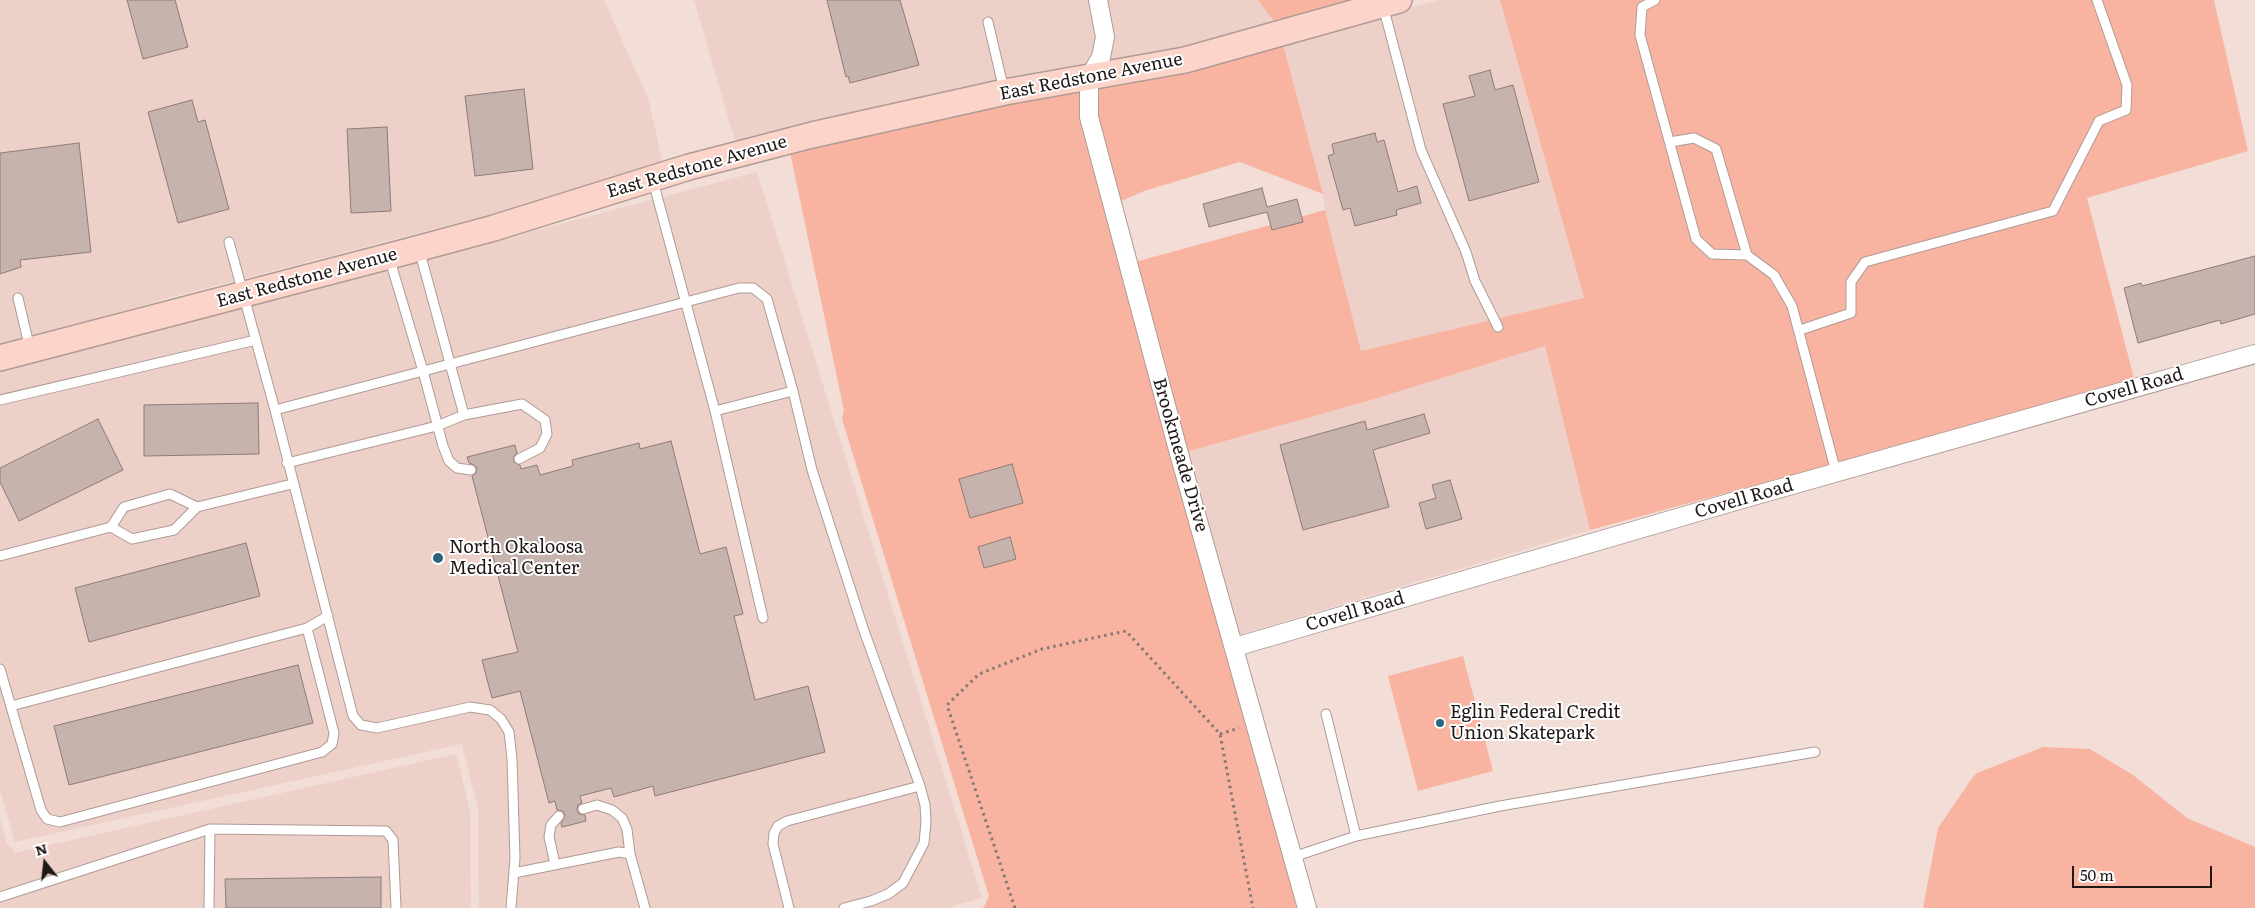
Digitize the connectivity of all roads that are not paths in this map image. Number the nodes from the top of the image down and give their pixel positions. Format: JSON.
{"nodes":[{"id":1,"x":1098,"y":0,"type":"edge"},
{"id":2,"x":1655,"y":0,"type":"edge"},
{"id":3,"x":2097,"y":0,"type":"edge"},
{"id":4,"x":1388,"y":2,"type":"edge"},
{"id":5,"x":988,"y":22,"type":"dead end"},
{"id":6,"x":1088,"y":78,"type":"junction"},
{"id":7,"x":1005,"y":92,"type":"junction"},
{"id":8,"x":1670,"y":142,"type":"junction"},
{"id":9,"x":653,"y":178,"type":"junction"},
{"id":10,"x":229,"y":242,"type":"dead end"},
{"id":11,"x":418,"y":248,"type":"junction"},
{"id":12,"x":1747,"y":255,"type":"junction"},
{"id":13,"x":389,"y":256,"type":"junction"},
{"id":14,"x":244,"y":294,"type":"junction"},
{"id":15,"x":18,"y":298,"type":"dead end"},
{"id":16,"x":685,"y":301,"type":"junction"},
{"id":17,"x":1498,"y":327,"type":"dead end"},
{"id":18,"x":1800,"y":330,"type":"junction"},
{"id":19,"x":256,"y":340,"type":"junction"},
{"id":20,"x":30,"y":350,"type":"junction"},
{"id":21,"x":2255,"y":354,"type":"edge"},
{"id":22,"x":0,"y":358,"type":"edge"},
{"id":23,"x":448,"y":364,"type":"junction"},
{"id":24,"x":424,"y":371,"type":"junction"},
{"id":25,"x":793,"y":391,"type":"junction"},
{"id":26,"x":0,"y":400,"type":"edge"},
{"id":27,"x":275,"y":410,"type":"junction"},
{"id":28,"x":715,"y":411,"type":"junction"},
{"id":29,"x":464,"y":415,"type":"junction"},
{"id":30,"x":437,"y":426,"type":"junction"},
{"id":31,"x":519,"y":459,"type":"dead end"},
{"id":32,"x":287,"y":463,"type":"junction"},
{"id":33,"x":470,"y":470,"type":"dead end"},
{"id":34,"x":1836,"y":472,"type":"junction"},
{"id":35,"x":292,"y":484,"type":"junction"},
{"id":36,"x":197,"y":507,"type":"junction"},
{"id":37,"x":111,"y":527,"type":"junction"},
{"id":38,"x":0,"y":556,"type":"edge"},
{"id":39,"x":328,"y":616,"type":"junction"},
{"id":40,"x":763,"y":618,"type":"dead end"},
{"id":41,"x":307,"y":628,"type":"junction"},
{"id":42,"x":1234,"y":647,"type":"junction"},
{"id":43,"x":0,"y":669,"type":"edge"},
{"id":44,"x":11,"y":706,"type":"junction"},
{"id":45,"x":1326,"y":714,"type":"dead end"},
{"id":46,"x":1815,"y":752,"type":"dead end"},
{"id":47,"x":920,"y":786,"type":"junction"},
{"id":48,"x":583,"y":809,"type":"dead end"},
{"id":49,"x":559,"y":816,"type":"dead end"},
{"id":50,"x":210,"y":829,"type":"junction"},
{"id":51,"x":1356,"y":836,"type":"junction"},
{"id":52,"x":630,"y":854,"type":"junction"},
{"id":53,"x":1293,"y":857,"type":"junction"},
{"id":54,"x":556,"y":864,"type":"junction"},
{"id":55,"x":514,"y":873,"type":"junction"},
{"id":56,"x":0,"y":897,"type":"edge"},
{"id":57,"x":209,"y":908,"type":"edge"},
{"id":58,"x":396,"y":908,"type":"edge"},
{"id":59,"x":512,"y":908,"type":"edge"},
{"id":60,"x":645,"y":908,"type":"edge"},
{"id":61,"x":789,"y":908,"type":"edge"},
{"id":62,"x":844,"y":908,"type":"edge"},
{"id":63,"x":1307,"y":908,"type":"edge"}],
"edges":[{"from":1,"to":6,"type":"street"},
{"from":2,"to":8,"type":"lane"},
{"from":3,"to":18,"type":"lane"},
{"from":4,"to":6,"type":"street","name":"East Redstone Avenue"},
{"from":4,"to":17,"type":"lane"},
{"from":5,"to":7,"type":"lane"},
{"from":6,"to":7,"type":"street","name":"East Redstone Avenue"},
{"from":6,"to":42,"type":"street","name":"Brookmeade Drive"},
{"from":7,"to":9,"type":"street","name":"East Redstone Avenue"},
{"from":8,"to":12,"type":"lane"},
{"from":8,"to":12,"type":"lane"},
{"from":9,"to":11,"type":"street","name":"East Redstone Avenue"},
{"from":9,"to":16,"type":"lane"},
{"from":10,"to":14,"type":"lane"},
{"from":11,"to":13,"type":"street","name":"East Redstone Avenue"},
{"from":11,"to":23,"type":"lane"},
{"from":12,"to":18,"type":"lane"},
{"from":13,"to":14,"type":"street","name":"East Redstone Avenue"},
{"from":13,"to":24,"type":"lane"},
{"from":14,"to":19,"type":"lane"},
{"from":14,"to":20,"type":"street","name":"East Redstone Avenue"},
{"from":15,"to":20,"type":"lane"},
{"from":16,"to":23,"type":"lane"},
{"from":16,"to":25,"type":"lane"},
{"from":16,"to":28,"type":"lane"},
{"from":18,"to":34,"type":"lane"},
{"from":19,"to":26,"type":"lane"},
{"from":19,"to":27,"type":"lane"},
{"from":20,"to":22,"type":"street","name":"East Redstone Avenue"},
{"from":21,"to":34,"type":"street","name":"Covell Road"},
{"from":23,"to":24,"type":"lane"},
{"from":23,"to":29,"type":"lane"},
{"from":24,"to":27,"type":"lane"},
{"from":24,"to":30,"type":"lane"},
{"from":25,"to":28,"type":"lane"},
{"from":25,"to":47,"type":"lane"},
{"from":27,"to":32,"type":"lane"},
{"from":28,"to":40,"type":"lane"},
{"from":29,"to":30,"type":"lane"},
{"from":29,"to":31,"type":"lane"},
{"from":30,"to":32,"type":"lane"},
{"from":30,"to":33,"type":"lane"},
{"from":32,"to":35,"type":"lane"},
{"from":34,"to":42,"type":"street","name":"Covell Road"},
{"from":35,"to":36,"type":"lane"},
{"from":35,"to":39,"type":"lane"},
{"from":36,"to":37,"type":"lane"},
{"from":36,"to":37,"type":"lane"},
{"from":37,"to":38,"type":"lane"},
{"from":39,"to":41,"type":"lane"},
{"from":39,"to":55,"type":"lane"},
{"from":41,"to":44,"type":"lane"},
{"from":41,"to":44,"type":"lane"},
{"from":42,"to":53,"type":"street","name":"Brookmeade Drive"},
{"from":43,"to":44,"type":"lane"},
{"from":45,"to":51,"type":"lane"},
{"from":46,"to":51,"type":"lane"},
{"from":47,"to":61,"type":"lane"},
{"from":47,"to":62,"type":"lane"},
{"from":48,"to":52,"type":"lane"},
{"from":49,"to":54,"type":"lane"},
{"from":50,"to":56,"type":"lane"},
{"from":50,"to":57,"type":"lane"},
{"from":50,"to":58,"type":"lane"},
{"from":51,"to":53,"type":"lane"},
{"from":52,"to":54,"type":"lane"},
{"from":52,"to":60,"type":"lane"},
{"from":53,"to":63,"type":"street","name":"Brookmeade Drive"},
{"from":54,"to":55,"type":"lane"},
{"from":55,"to":59,"type":"lane"}]}
